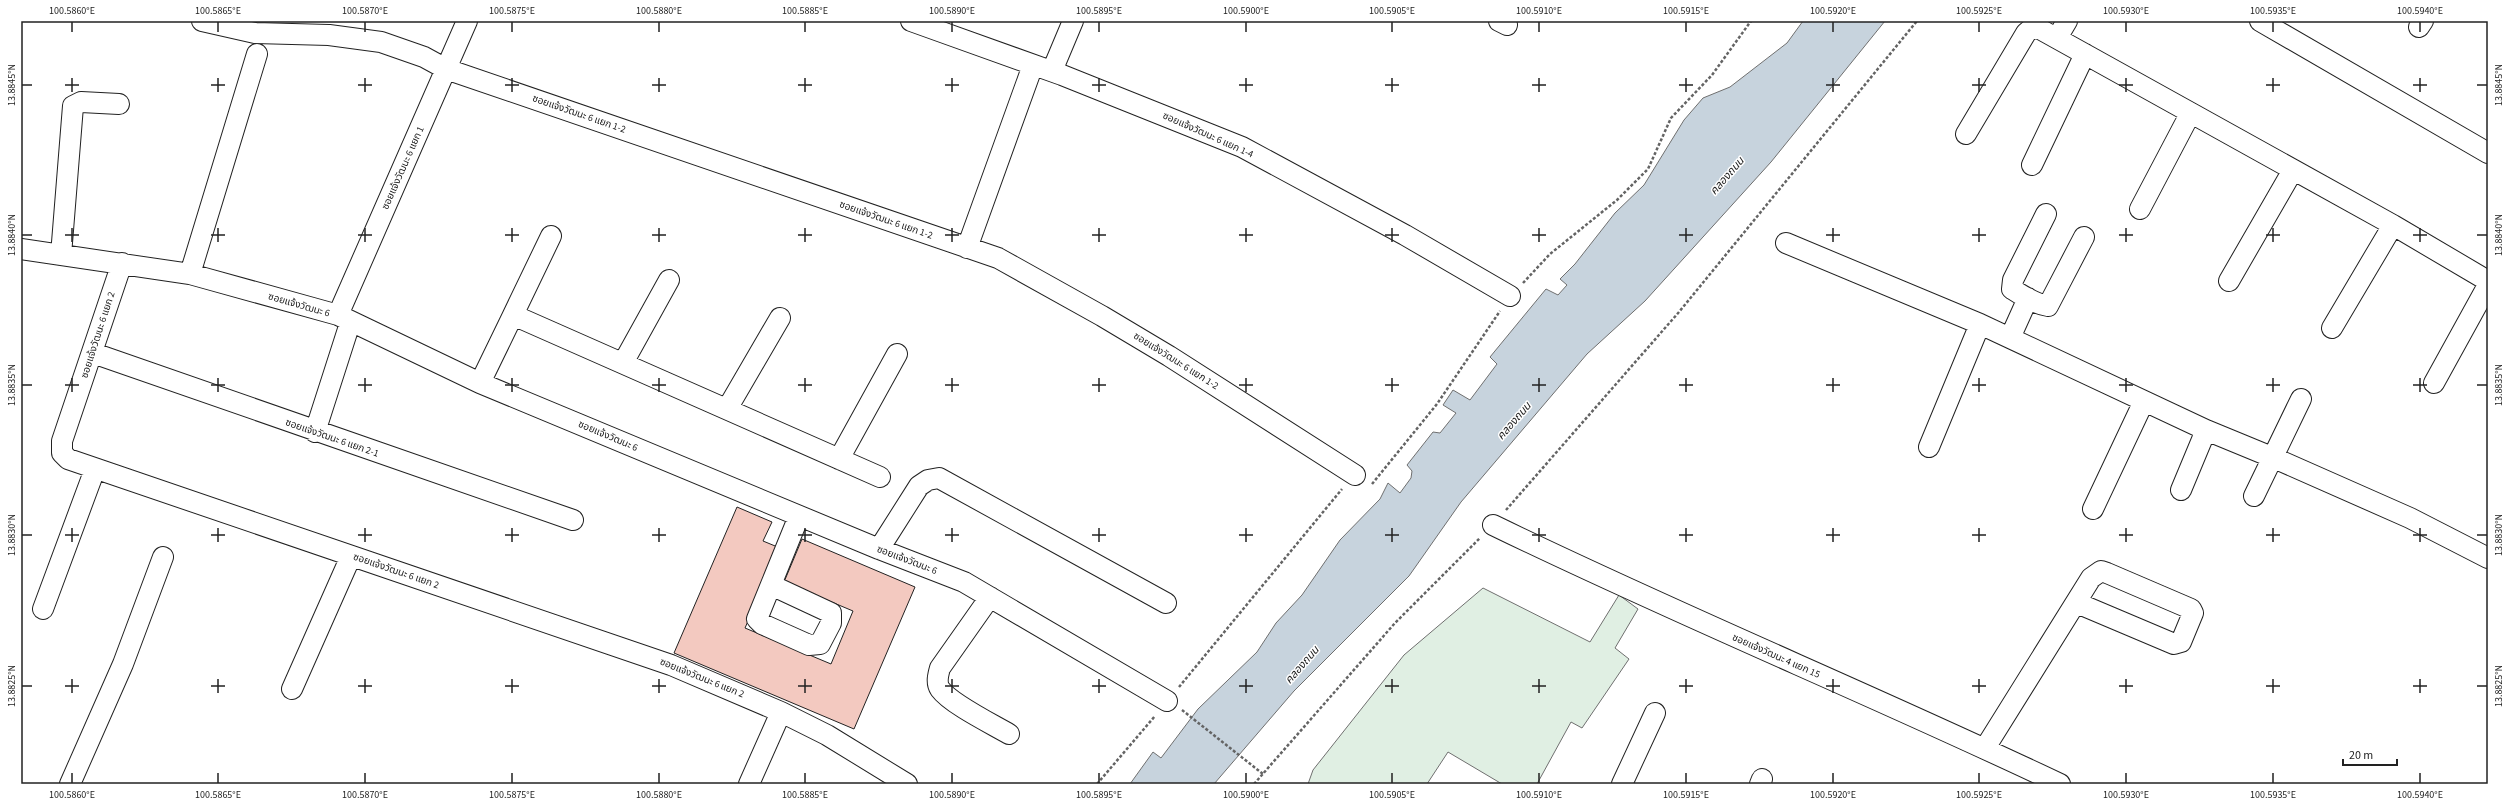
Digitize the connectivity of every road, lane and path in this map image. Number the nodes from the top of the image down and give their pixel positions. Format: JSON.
{"nodes":[{"id":1,"x":202,"y":21,"type":"edge"},
{"id":2,"x":467,"y":21,"type":"edge"},
{"id":3,"x":911,"y":21,"type":"edge"},
{"id":4,"x":1073,"y":21,"type":"edge"},
{"id":5,"x":1751,"y":21,"type":"edge"},
{"id":6,"x":1917,"y":21,"type":"edge"},
{"id":7,"x":2067,"y":21,"type":"edge"},
{"id":8,"x":2260,"y":21,"type":"edge"},
{"id":9,"x":2057,"y":38,"type":"junction"},
{"id":10,"x":257,"y":54,"type":"dead end"},
{"id":11,"x":2085,"y":54,"type":"junction"},
{"id":12,"x":1033,"y":65,"type":"junction"},
{"id":13,"x":446,"y":69,"type":"junction"},
{"id":14,"x":1052,"y":71,"type":"junction"},
{"id":15,"x":119,"y":104,"type":"dead end"},
{"id":16,"x":2190,"y":114,"type":"junction"},
{"id":17,"x":1966,"y":134,"type":"dead end"},
{"id":18,"x":2488,"y":153,"type":"edge"},
{"id":19,"x":2032,"y":165,"type":"dead end"},
{"id":20,"x":2293,"y":170,"type":"junction"},
{"id":21,"x":2140,"y":209,"type":"dead end"},
{"id":22,"x":2046,"y":214,"type":"dead end"},
{"id":23,"x":2393,"y":225,"type":"junction"},
{"id":24,"x":551,"y":236,"type":"dead end"},
{"id":25,"x":2084,"y":237,"type":"dead end"},
{"id":26,"x":1786,"y":243,"type":"dead end"},
{"id":27,"x":967,"y":248,"type":"junction"},
{"id":28,"x":21,"y":249,"type":"edge"},
{"id":29,"x":61,"y":255,"type":"junction"},
{"id":30,"x":122,"y":263,"type":"junction"},
{"id":31,"x":190,"y":274,"type":"junction"},
{"id":32,"x":669,"y":280,"type":"dead end"},
{"id":33,"x":2229,"y":281,"type":"dead end"},
{"id":34,"x":2488,"y":281,"type":"edge"},
{"id":35,"x":2488,"y":285,"type":"edge"},
{"id":36,"x":1510,"y":296,"type":"junction"},
{"id":37,"x":2028,"y":298,"type":"junction"},
{"id":38,"x":513,"y":315,"type":"junction"},
{"id":39,"x":780,"y":318,"type":"dead end"},
{"id":40,"x":344,"y":319,"type":"junction"},
{"id":41,"x":1980,"y":324,"type":"junction"},
{"id":42,"x":2332,"y":328,"type":"dead end"},
{"id":43,"x":2010,"y":338,"type":"junction"},
{"id":44,"x":93,"y":353,"type":"junction"},
{"id":45,"x":898,"y":354,"type":"dead end"},
{"id":46,"x":623,"y":363,"type":"junction"},
{"id":47,"x":480,"y":383,"type":"junction"},
{"id":48,"x":2434,"y":384,"type":"dead end"},
{"id":49,"x":2301,"y":399,"type":"dead end"},
{"id":50,"x":2144,"y":401,"type":"junction"},
{"id":51,"x":727,"y":409,"type":"junction"},
{"id":52,"x":2206,"y":430,"type":"junction"},
{"id":53,"x":315,"y":432,"type":"junction"},
{"id":54,"x":1929,"y":447,"type":"dead end"},
{"id":55,"x":2274,"y":458,"type":"junction"},
{"id":56,"x":839,"y":459,"type":"junction"},
{"id":57,"x":95,"y":469,"type":"junction"},
{"id":58,"x":1354,"y":475,"type":"junction"},
{"id":59,"x":880,"y":477,"type":"dead end"},
{"id":60,"x":2180,"y":490,"type":"dead end"},
{"id":61,"x":2254,"y":496,"type":"dead end"},
{"id":62,"x":2093,"y":509,"type":"dead end"},
{"id":63,"x":799,"y":516,"type":"junction"},
{"id":64,"x":573,"y":520,"type":"dead end"},
{"id":65,"x":1493,"y":525,"type":"junction"},
{"id":66,"x":879,"y":549,"type":"junction"},
{"id":67,"x":351,"y":556,"type":"junction"},
{"id":68,"x":163,"y":557,"type":"dead end"},
{"id":69,"x":2488,"y":558,"type":"edge"},
{"id":70,"x":771,"y":585,"type":"dead end"},
{"id":71,"x":990,"y":597,"type":"junction"},
{"id":72,"x":1166,"y":603,"type":"dead end"},
{"id":73,"x":2077,"y":603,"type":"junction"},
{"id":74,"x":43,"y":609,"type":"dead end"},
{"id":75,"x":292,"y":689,"type":"dead end"},
{"id":76,"x":1167,"y":701,"type":"junction"},
{"id":77,"x":781,"y":712,"type":"junction"},
{"id":78,"x":1655,"y":713,"type":"dead end"},
{"id":79,"x":1190,"y":714,"type":"dead end"},
{"id":80,"x":1009,"y":734,"type":"dead end"},
{"id":81,"x":1985,"y":748,"type":"junction"},
{"id":82,"x":1263,"y":774,"type":"junction"},
{"id":83,"x":70,"y":784,"type":"edge"},
{"id":84,"x":749,"y":784,"type":"edge"},
{"id":85,"x":907,"y":784,"type":"edge"},
{"id":86,"x":1097,"y":784,"type":"edge"},
{"id":87,"x":1254,"y":784,"type":"edge"},
{"id":88,"x":1622,"y":784,"type":"edge"},
{"id":89,"x":2060,"y":784,"type":"edge"}],
"edges":[{"from":1,"to":13,"type":"street","name":"ซอยแจ้งวัฒนะ 6 แยก 1-2"},
{"from":2,"to":13,"type":"street","name":"ซอยแจ้งวัฒนะ 6 แยก 1"},
{"from":3,"to":12,"type":"street","name":"ซอยแจ้งวัฒนะ 6 แยก 1-4"},
{"from":4,"to":14,"type":"street"},
{"from":5,"to":36,"type":"path"},
{"from":6,"to":65,"type":"path"},
{"from":7,"to":9,"type":"street"},
{"from":8,"to":18,"type":"street"},
{"from":9,"to":11,"type":"street"},
{"from":9,"to":17,"type":"street"},
{"from":10,"to":31,"type":"street"},
{"from":11,"to":16,"type":"street"},
{"from":11,"to":19,"type":"street"},
{"from":12,"to":14,"type":"street","name":"ซอยแจ้งวัฒนะ 6 แยก 1-4"},
{"from":12,"to":27,"type":"street"},
{"from":13,"to":27,"type":"street","name":"ซอยแจ้งวัฒนะ 6 แยก 1-2"},
{"from":13,"to":40,"type":"street","name":"ซอยแจ้งวัฒนะ 6 แยก 1"},
{"from":14,"to":36,"type":"street","name":"ซอยแจ้งวัฒนะ 6 แยก 1-4"},
{"from":15,"to":29,"type":"street"},
{"from":16,"to":20,"type":"street"},
{"from":16,"to":21,"type":"street"},
{"from":20,"to":23,"type":"street"},
{"from":20,"to":33,"type":"street"},
{"from":22,"to":37,"type":"street"},
{"from":23,"to":34,"type":"street"},
{"from":23,"to":42,"type":"street"},
{"from":24,"to":38,"type":"street"},
{"from":25,"to":37,"type":"street"},
{"from":26,"to":41,"type":"street"},
{"from":27,"to":58,"type":"street","name":"ซอยแจ้งวัฒนะ 6 แยก 1-2"},
{"from":28,"to":29,"type":"street","name":"ซอยแจ้งวัฒนะ 6"},
{"from":29,"to":30,"type":"street","name":"ซอยแจ้งวัฒนะ 6"},
{"from":30,"to":31,"type":"street","name":"ซอยแจ้งวัฒนะ 6"},
{"from":30,"to":44,"type":"street","name":"ซอยแจ้งวัฒนะ 6 แยก 2"},
{"from":31,"to":40,"type":"street","name":"ซอยแจ้งวัฒนะ 6"},
{"from":32,"to":46,"type":"street"},
{"from":35,"to":48,"type":"street"},
{"from":36,"to":58,"type":"path"},
{"from":37,"to":43,"type":"street"},
{"from":38,"to":46,"type":"street"},
{"from":38,"to":47,"type":"street"},
{"from":39,"to":51,"type":"street"},
{"from":40,"to":47,"type":"street","name":"ซอยแจ้งวัฒนะ 6"},
{"from":40,"to":53,"type":"street","name":"ซอยแจ้งวัฒนะ 6 แยก 1"},
{"from":41,"to":43,"type":"street"},
{"from":41,"to":54,"type":"street"},
{"from":43,"to":50,"type":"street"},
{"from":44,"to":53,"type":"street","name":"ซอยแจ้งวัฒนะ 6 แยก 2-1"},
{"from":44,"to":57,"type":"street","name":"ซอยแจ้งวัฒนะ 6 แยก 2"},
{"from":45,"to":56,"type":"street"},
{"from":46,"to":51,"type":"street"},
{"from":47,"to":63,"type":"street","name":"ซอยแจ้งวัฒนะ 6"},
{"from":49,"to":55,"type":"street"},
{"from":50,"to":52,"type":"street"},
{"from":50,"to":62,"type":"street"},
{"from":51,"to":56,"type":"street"},
{"from":52,"to":55,"type":"street"},
{"from":52,"to":60,"type":"street"},
{"from":53,"to":64,"type":"street","name":"ซอยแจ้งวัฒนะ 6 แยก 2-1"},
{"from":55,"to":61,"type":"street"},
{"from":55,"to":69,"type":"street"},
{"from":56,"to":59,"type":"street"},
{"from":57,"to":67,"type":"street","name":"ซอยแจ้งวัฒนะ 6 แยก 2"},
{"from":57,"to":74,"type":"street"},
{"from":58,"to":76,"type":"path"},
{"from":63,"to":66,"type":"street","name":"ซอยแจ้งวัฒนะ 6"},
{"from":63,"to":70,"type":"street"},
{"from":65,"to":81,"type":"street","name":"ซอยแจ้งวัฒนะ 4 แยก 15"},
{"from":65,"to":82,"type":"path"},
{"from":66,"to":71,"type":"street","name":"ซอยแจ้งวัฒนะ 6"},
{"from":66,"to":72,"type":"street"},
{"from":67,"to":75,"type":"street"},
{"from":67,"to":77,"type":"street","name":"ซอยแจ้งวัฒนะ 6 แยก 2"},
{"from":68,"to":83,"type":"street"},
{"from":71,"to":76,"type":"street","name":"ซอยแจ้งวัฒนะ 6"},
{"from":71,"to":80,"type":"street"},
{"from":73,"to":73,"type":"street"},
{"from":73,"to":81,"type":"street"},
{"from":76,"to":86,"type":"path"},
{"from":77,"to":84,"type":"street"},
{"from":77,"to":85,"type":"street","name":"ซอยแจ้งวัฒนะ 6 แยก 2"},
{"from":78,"to":88,"type":"street"},
{"from":79,"to":82,"type":"path"},
{"from":81,"to":89,"type":"street","name":"ซอยแจ้งวัฒนะ 4 แยก 15"},
{"from":82,"to":87,"type":"path"}]}
